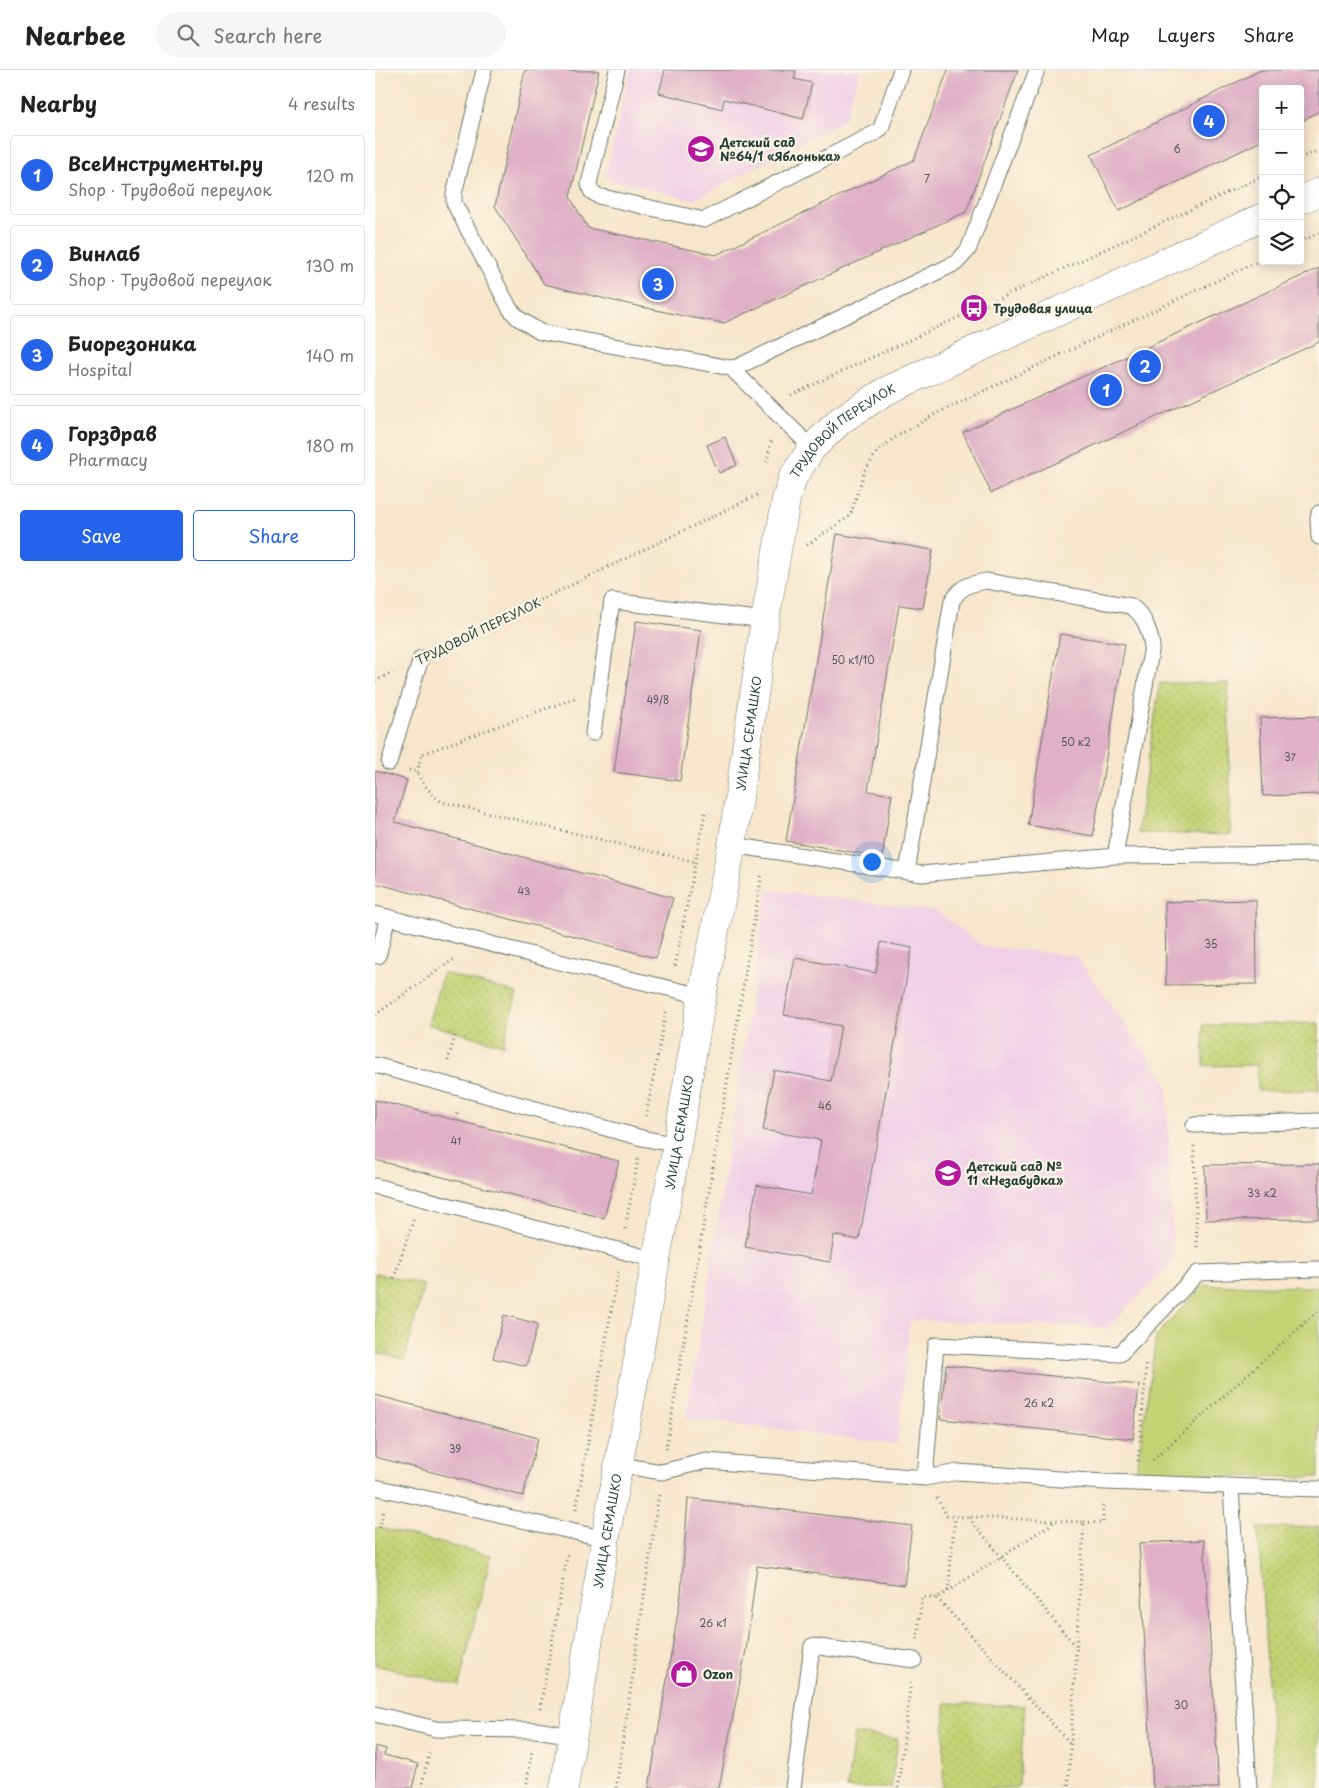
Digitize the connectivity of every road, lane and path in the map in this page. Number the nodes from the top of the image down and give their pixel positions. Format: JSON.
{"nodes":[{"id":1,"x":484,"y":70,"type":"edge"},
{"id":2,"x":617,"y":70,"type":"edge"},
{"id":3,"x":901,"y":70,"type":"edge"},
{"id":4,"x":1037,"y":70,"type":"edge"},
{"id":5,"x":1319,"y":150,"type":"edge"},
{"id":6,"x":1304,"y":156,"type":"edge"},
{"id":7,"x":1259,"y":178,"type":"edge"},
{"id":8,"x":1319,"y":192,"type":"edge"},
{"id":9,"x":1304,"y":198,"type":"edge"},
{"id":10,"x":1259,"y":219,"type":"edge"},
{"id":11,"x":1319,"y":233,"type":"edge"},
{"id":12,"x":1304,"y":240,"type":"edge"},
{"id":13,"x":1259,"y":262,"type":"edge"},
{"id":14,"x":731,"y":368,"type":"junction"},
{"id":15,"x":777,"y":414,"type":"junction"},
{"id":16,"x":812,"y":448,"type":"junction"},
{"id":17,"x":766,"y":466,"type":"dead end"},
{"id":18,"x":793,"y":477,"type":"joint"},
{"id":19,"x":759,"y":502,"type":"dead end"},
{"id":20,"x":1319,"y":513,"type":"edge"},
{"id":21,"x":1319,"y":537,"type":"edge"},
{"id":22,"x":803,"y":548,"type":"dead end"},
{"id":23,"x":765,"y":620,"type":"junction"},
{"id":24,"x":421,"y":658,"type":"junction"},
{"id":25,"x":375,"y":681,"type":"edge"},
{"id":26,"x":600,"y":689,"type":"junction"},
{"id":27,"x":593,"y":733,"type":"dead end"},
{"id":28,"x":389,"y":763,"type":"joint"},
{"id":29,"x":417,"y":772,"type":"junction"},
{"id":30,"x":706,"y":806,"type":"dead end"},
{"id":31,"x":731,"y":844,"type":"junction"},
{"id":32,"x":760,"y":848,"type":"junction"},
{"id":33,"x":1319,"y":854,"type":"edge"},
{"id":34,"x":1115,"y":856,"type":"junction"},
{"id":35,"x":696,"y":862,"type":"junction"},
{"id":36,"x":907,"y":872,"type":"junction"},
{"id":37,"x":382,"y":915,"type":"edge"},
{"id":38,"x":479,"y":941,"type":"junction"},
{"id":39,"x":375,"y":956,"type":"edge"},
{"id":40,"x":670,"y":989,"type":"junction"},
{"id":41,"x":701,"y":996,"type":"junction"},
{"id":42,"x":375,"y":1015,"type":"edge"},
{"id":43,"x":456,"y":1032,"type":"dead end"},
{"id":44,"x":375,"y":1065,"type":"edge"},
{"id":45,"x":441,"y":1083,"type":"junction"},
{"id":46,"x":457,"y":1112,"type":"dead end"},
{"id":47,"x":455,"y":1119,"type":"dead end"},
{"id":48,"x":1319,"y":1121,"type":"edge"},
{"id":49,"x":1194,"y":1126,"type":"joint"},
{"id":50,"x":642,"y":1138,"type":"junction"},
{"id":51,"x":677,"y":1145,"type":"junction"},
{"id":52,"x":375,"y":1186,"type":"edge"},
{"id":53,"x":420,"y":1198,"type":"junction"},
{"id":54,"x":621,"y":1252,"type":"junction"},
{"id":55,"x":656,"y":1260,"type":"junction"},
{"id":56,"x":1319,"y":1269,"type":"edge"},
{"id":57,"x":1198,"y":1273,"type":"junction"},
{"id":58,"x":395,"y":1278,"type":"dead end"},
{"id":59,"x":1319,"y":1310,"type":"edge"},
{"id":60,"x":1141,"y":1332,"type":"junction"},
{"id":61,"x":619,"y":1465,"type":"junction"},
{"id":62,"x":662,"y":1472,"type":"junction"},
{"id":63,"x":925,"y":1478,"type":"junction"},
{"id":64,"x":1136,"y":1479,"type":"junction"},
{"id":65,"x":1103,"y":1482,"type":"junction"},
{"id":66,"x":375,"y":1487,"type":"edge"},
{"id":67,"x":1231,"y":1488,"type":"junction"},
{"id":68,"x":1319,"y":1489,"type":"edge"},
{"id":69,"x":955,"y":1517,"type":"junction"},
{"id":70,"x":968,"y":1517,"type":"junction"},
{"id":71,"x":1056,"y":1521,"type":"junction"},
{"id":72,"x":1084,"y":1522,"type":"junction"},
{"id":73,"x":572,"y":1532,"type":"junction"},
{"id":74,"x":606,"y":1539,"type":"junction"},
{"id":75,"x":1001,"y":1557,"type":"junction"},
{"id":76,"x":948,"y":1592,"type":"junction"},
{"id":77,"x":937,"y":1598,"type":"junction"},
{"id":78,"x":1077,"y":1647,"type":"junction"},
{"id":79,"x":914,"y":1660,"type":"junction"},
{"id":80,"x":375,"y":1714,"type":"edge"},
{"id":81,"x":436,"y":1729,"type":"junction"},
{"id":82,"x":536,"y":1730,"type":"junction"},
{"id":83,"x":574,"y":1736,"type":"junction"},
{"id":84,"x":1071,"y":1744,"type":"junction"},
{"id":85,"x":421,"y":1788,"type":"edge"},
{"id":86,"x":526,"y":1788,"type":"edge"},
{"id":87,"x":565,"y":1788,"type":"edge"},
{"id":88,"x":616,"y":1788,"type":"edge"},
{"id":89,"x":793,"y":1788,"type":"edge"},
{"id":90,"x":898,"y":1788,"type":"edge"},
{"id":91,"x":1068,"y":1788,"type":"edge"},
{"id":92,"x":1249,"y":1788,"type":"edge"}],
"edges":[{"from":1,"to":14,"type":"lane"},
{"from":2,"to":3,"type":"lane"},
{"from":4,"to":14,"type":"lane"},
{"from":5,"to":6,"type":"path"},
{"from":7,"to":15,"type":"path"},
{"from":8,"to":9,"type":"main road"},
{"from":10,"to":16,"type":"main road","name":"ТРУДОВОЙ ПЕРЕУЛОК"},
{"from":11,"to":12,"type":"path"},
{"from":13,"to":22,"type":"path"},
{"from":14,"to":15,"type":"lane"},
{"from":15,"to":16,"type":"lane"},
{"from":15,"to":17,"type":"path"},
{"from":16,"to":18,"type":"main road","name":"ТРУДОВОЙ ПЕРЕУЛОК"},
{"from":18,"to":23,"type":"main road","name":"УЛИЦА СЕМАШКО"},
{"from":19,"to":24,"type":"path","name":"ТРУДОВОЙ ПЕРЕУЛОК"},
{"from":20,"to":21,"type":"lane"},
{"from":23,"to":26,"type":"lane"},
{"from":23,"to":31,"type":"main road","name":"УЛИЦА СЕМАШКО"},
{"from":24,"to":25,"type":"path","name":"ТРУДОВОЙ ПЕРЕУЛОК"},
{"from":24,"to":28,"type":"lane"},
{"from":26,"to":27,"type":"lane"},
{"from":26,"to":29,"type":"path"},
{"from":28,"to":29,"type":"path"},
{"from":29,"to":35,"type":"path"},
{"from":30,"to":35,"type":"path"},
{"from":31,"to":32,"type":"lane"},
{"from":31,"to":41,"type":"main road","name":"УЛИЦА СЕМАШКО"},
{"from":32,"to":36,"type":"lane"},
{"from":32,"to":62,"type":"path"},
{"from":33,"to":34,"type":"lane"},
{"from":34,"to":36,"type":"lane"},
{"from":34,"to":36,"type":"lane"},
{"from":35,"to":40,"type":"path"},
{"from":37,"to":38,"type":"lane"},
{"from":37,"to":39,"type":"lane"},
{"from":38,"to":40,"type":"lane"},
{"from":38,"to":42,"type":"path"},
{"from":40,"to":41,"type":"lane"},
{"from":40,"to":50,"type":"path"},
{"from":41,"to":51,"type":"main road","name":"УЛИЦА СЕМАШКО"},
{"from":43,"to":45,"type":"path"},
{"from":44,"to":45,"type":"lane"},
{"from":45,"to":50,"type":"lane"},
{"from":46,"to":47,"type":"path"},
{"from":48,"to":49,"type":"lane"},
{"from":49,"to":57,"type":"path"},
{"from":50,"to":51,"type":"lane"},
{"from":50,"to":54,"type":"path"},
{"from":51,"to":55,"type":"main road","name":"УЛИЦА СЕМАШКО"},
{"from":52,"to":53,"type":"lane"},
{"from":53,"to":54,"type":"lane"},
{"from":53,"to":58,"type":"path"},
{"from":54,"to":55,"type":"lane"},
{"from":54,"to":73,"type":"path"},
{"from":55,"to":61,"type":"main road","name":"УЛИЦА СЕМАШКО"},
{"from":56,"to":57,"type":"lane"},
{"from":57,"to":60,"type":"lane"},
{"from":59,"to":64,"type":"path"},
{"from":60,"to":63,"type":"lane"},
{"from":60,"to":64,"type":"path"},
{"from":61,"to":62,"type":"lane"},
{"from":61,"to":74,"type":"main road","name":"УЛИЦА СЕМАШКО"},
{"from":62,"to":63,"type":"lane"},
{"from":62,"to":88,"type":"path"},
{"from":63,"to":65,"type":"lane"},
{"from":63,"to":69,"type":"path"},
{"from":64,"to":65,"type":"lane"},
{"from":64,"to":67,"type":"lane"},
{"from":65,"to":72,"type":"path"},
{"from":66,"to":73,"type":"lane"},
{"from":67,"to":68,"type":"lane"},
{"from":67,"to":92,"type":"lane"},
{"from":69,"to":70,"type":"path"},
{"from":69,"to":76,"type":"path"},
{"from":70,"to":71,"type":"path"},
{"from":70,"to":75,"type":"path"},
{"from":71,"to":72,"type":"path"},
{"from":71,"to":75,"type":"path"},
{"from":72,"to":78,"type":"path"},
{"from":73,"to":74,"type":"lane"},
{"from":73,"to":82,"type":"path"},
{"from":74,"to":83,"type":"main road","name":"УЛИЦА СЕМАШКО"},
{"from":75,"to":76,"type":"path"},
{"from":75,"to":78,"type":"path"},
{"from":76,"to":77,"type":"path"},
{"from":77,"to":79,"type":"path"},
{"from":77,"to":84,"type":"path"},
{"from":78,"to":84,"type":"path"},
{"from":79,"to":89,"type":"lane"},
{"from":79,"to":90,"type":"path"},
{"from":80,"to":81,"type":"lane"},
{"from":81,"to":82,"type":"lane"},
{"from":81,"to":85,"type":"path"},
{"from":82,"to":83,"type":"lane"},
{"from":82,"to":86,"type":"path"},
{"from":83,"to":87,"type":"main road","name":"УЛИЦА СЕМАШКО"},
{"from":84,"to":91,"type":"path"}]}
